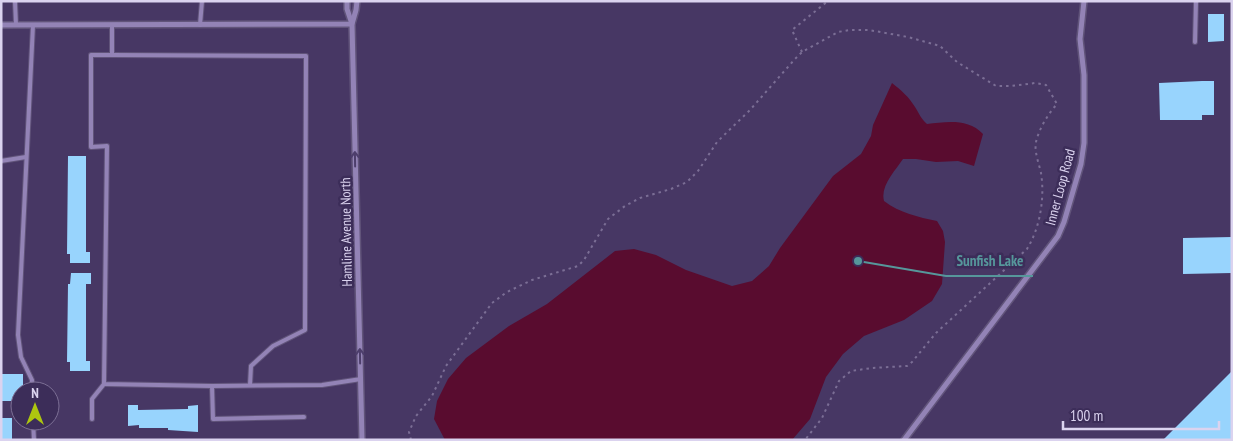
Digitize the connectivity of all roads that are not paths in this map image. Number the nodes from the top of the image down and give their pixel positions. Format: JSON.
{"nodes":[{"id":1,"x":15,"y":1,"type":"edge"},
{"id":2,"x":202,"y":1,"type":"edge"},
{"id":3,"x":347,"y":1,"type":"edge"},
{"id":4,"x":357,"y":1,"type":"edge"},
{"id":5,"x":1084,"y":1,"type":"edge"},
{"id":6,"x":1196,"y":1,"type":"edge"},
{"id":7,"x":352,"y":24,"type":"junction"},
{"id":8,"x":1,"y":25,"type":"edge"},
{"id":9,"x":16,"y":25,"type":"junction"},
{"id":10,"x":33,"y":25,"type":"junction"},
{"id":11,"x":112,"y":25,"type":"junction"},
{"id":12,"x":200,"y":25,"type":"junction"},
{"id":13,"x":1194,"y":42,"type":"dead end"},
{"id":14,"x":112,"y":55,"type":"junction"},
{"id":15,"x":26,"y":157,"type":"junction"},
{"id":16,"x":1,"y":161,"type":"edge"},
{"id":17,"x":361,"y":379,"type":"junction"},
{"id":18,"x":32,"y":381,"type":"edge"},
{"id":19,"x":104,"y":384,"type":"junction"},
{"id":20,"x":250,"y":385,"type":"junction"},
{"id":21,"x":212,"y":386,"type":"junction"},
{"id":22,"x":304,"y":417,"type":"dead end"},
{"id":23,"x":92,"y":419,"type":"dead end"},
{"id":24,"x":362,"y":440,"type":"edge"},
{"id":25,"x":904,"y":440,"type":"edge"}],
"edges":[{"from":1,"to":9,"type":"lane"},
{"from":2,"to":12,"type":"lane"},
{"from":3,"to":7,"type":"street","name":"Hamline Avenue North"},
{"from":4,"to":7,"type":"street","name":"Hamline Avenue North"},
{"from":5,"to":25,"type":"street","name":"Inner Loop Road"},
{"from":6,"to":13,"type":"lane"},
{"from":7,"to":12,"type":"street"},
{"from":17,"to":7,"type":"street","name":"Hamline Avenue North","one_way":true},
{"from":8,"to":9,"type":"street"},
{"from":9,"to":10,"type":"street"},
{"from":10,"to":11,"type":"street"},
{"from":10,"to":15,"type":"lane"},
{"from":11,"to":12,"type":"street"},
{"from":11,"to":14,"type":"lane"},
{"from":14,"to":19,"type":"lane"},
{"from":14,"to":20,"type":"lane"},
{"from":15,"to":16,"type":"lane"},
{"from":15,"to":18,"type":"lane"},
{"from":17,"to":20,"type":"lane"},
{"from":17,"to":24,"type":"street","name":"Hamline Avenue North"},
{"from":19,"to":21,"type":"lane"},
{"from":19,"to":23,"type":"lane"},
{"from":20,"to":21,"type":"lane"},
{"from":21,"to":22,"type":"lane"}]}
